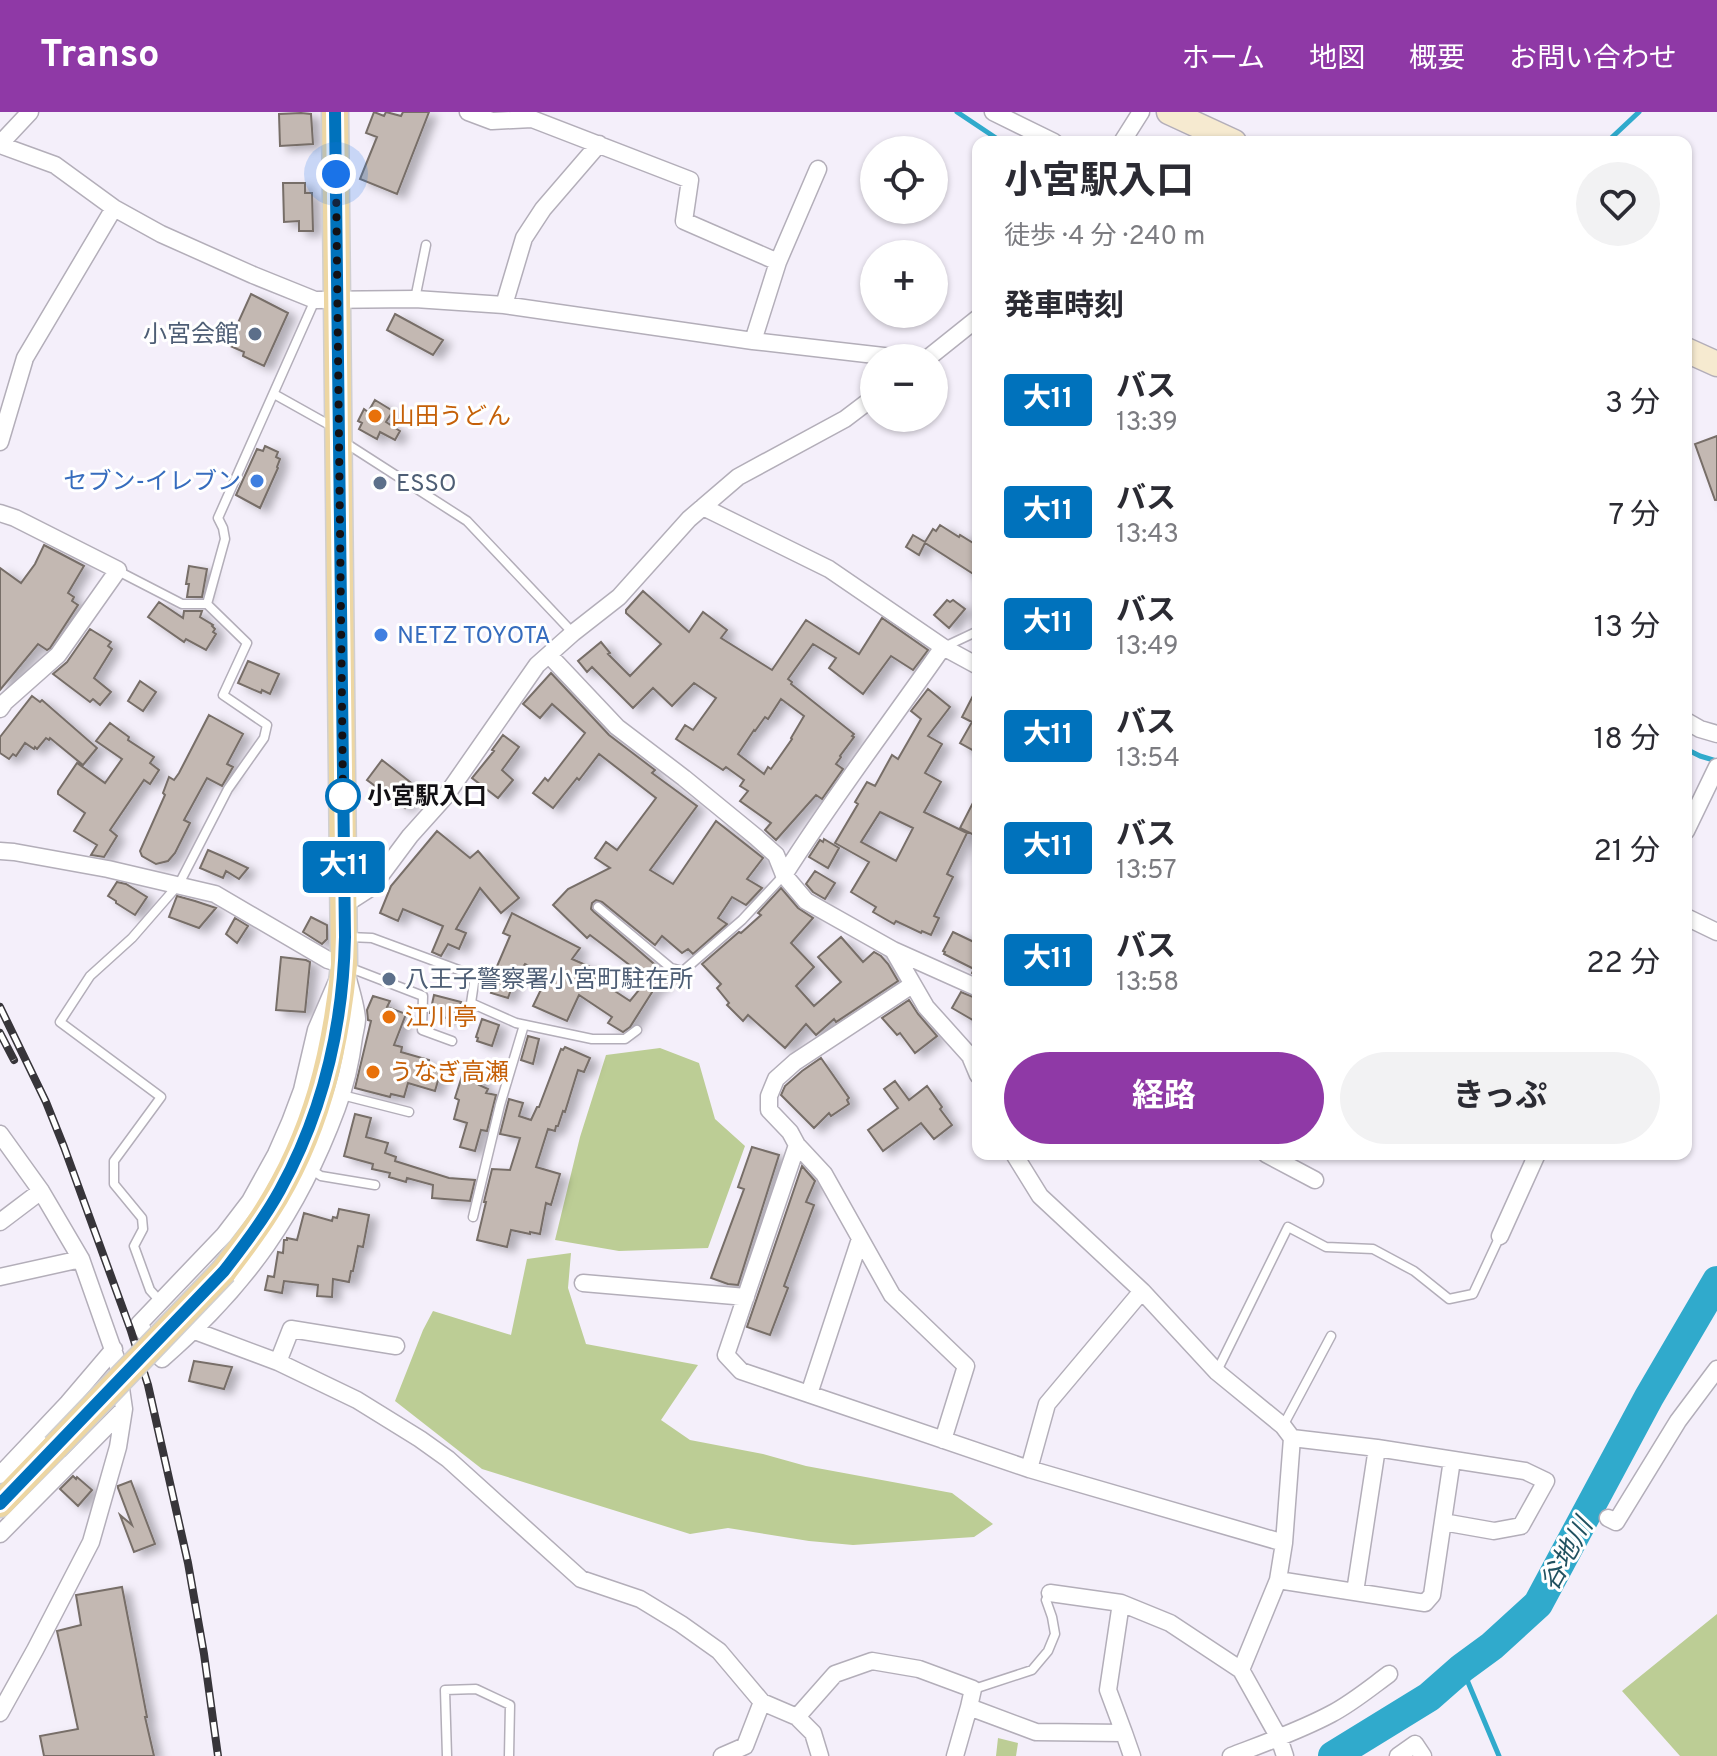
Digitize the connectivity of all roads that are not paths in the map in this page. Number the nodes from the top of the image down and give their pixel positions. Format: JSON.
{"nodes":[{"id":1,"x":30,"y":112,"type":"edge"},
{"id":2,"x":335,"y":112,"type":"edge"},
{"id":3,"x":468,"y":112,"type":"edge"},
{"id":4,"x":993,"y":112,"type":"edge"},
{"id":5,"x":1141,"y":112,"type":"edge"},
{"id":6,"x":1169,"y":112,"type":"edge"},
{"id":7,"x":1042,"y":136,"type":"edge"},
{"id":8,"x":1126,"y":136,"type":"edge"},
{"id":9,"x":1221,"y":136,"type":"edge"},
{"id":10,"x":0,"y":144,"type":"edge"},
{"id":11,"x":599,"y":144,"type":"junction"},
{"id":12,"x":818,"y":169,"type":"dead end"},
{"id":13,"x":114,"y":208,"type":"junction"},
{"id":14,"x":426,"y":245,"type":"dead end"},
{"id":15,"x":778,"y":262,"type":"junction"},
{"id":16,"x":415,"y":299,"type":"junction"},
{"id":17,"x":326,"y":300,"type":"junction"},
{"id":18,"x":504,"y":305,"type":"junction"},
{"id":19,"x":972,"y":323,"type":"edge"},
{"id":20,"x":753,"y":341,"type":"junction"},
{"id":21,"x":946,"y":344,"type":"edge"},
{"id":22,"x":860,"y":353,"type":"edge"},
{"id":23,"x":1692,"y":353,"type":"edge"},
{"id":24,"x":1717,"y":364,"type":"edge"},
{"id":25,"x":274,"y":394,"type":"junction"},
{"id":26,"x":860,"y":408,"type":"edge"},
{"id":27,"x":340,"y":435,"type":"junction"},
{"id":28,"x":0,"y":442,"type":"edge"},
{"id":29,"x":703,"y":507,"type":"junction"},
{"id":30,"x":0,"y":513,"type":"edge"},
{"id":31,"x":118,"y":570,"type":"junction"},
{"id":32,"x":207,"y":604,"type":"junction"},
{"id":33,"x":573,"y":633,"type":"junction"},
{"id":34,"x":972,"y":634,"type":"edge"},
{"id":35,"x":943,"y":647,"type":"junction"},
{"id":36,"x":549,"y":655,"type":"junction"},
{"id":37,"x":972,"y":663,"type":"edge"},
{"id":38,"x":2,"y":703,"type":"edge"},
{"id":39,"x":1692,"y":724,"type":"edge"},
{"id":40,"x":1717,"y":734,"type":"edge"},
{"id":41,"x":1717,"y":768,"type":"edge"},
{"id":42,"x":1692,"y":819,"type":"edge"},
{"id":43,"x":0,"y":851,"type":"edge"},
{"id":44,"x":784,"y":875,"type":"junction"},
{"id":45,"x":179,"y":884,"type":"junction"},
{"id":46,"x":344,"y":905,"type":"junction"},
{"id":47,"x":598,"y":907,"type":"dead end"},
{"id":48,"x":1692,"y":920,"type":"edge"},
{"id":49,"x":1717,"y":932,"type":"edge"},
{"id":50,"x":345,"y":937,"type":"junction"},
{"id":51,"x":893,"y":950,"type":"junction"},
{"id":52,"x":344,"y":965,"type":"junction"},
{"id":53,"x":912,"y":985,"type":"junction"},
{"id":54,"x":972,"y":985,"type":"edge"},
{"id":55,"x":524,"y":1025,"type":"junction"},
{"id":56,"x":637,"y":1030,"type":"dead end"},
{"id":57,"x":452,"y":1041,"type":"dead end"},
{"id":58,"x":972,"y":1061,"type":"edge"},
{"id":59,"x":342,"y":1095,"type":"junction"},
{"id":60,"x":409,"y":1112,"type":"dead end"},
{"id":61,"x":0,"y":1134,"type":"edge"},
{"id":62,"x":797,"y":1145,"type":"junction"},
{"id":63,"x":1018,"y":1160,"type":"edge"},
{"id":64,"x":1277,"y":1160,"type":"edge"},
{"id":65,"x":1534,"y":1160,"type":"edge"},
{"id":66,"x":312,"y":1170,"type":"junction"},
{"id":67,"x":1315,"y":1180,"type":"dead end"},
{"id":68,"x":375,"y":1185,"type":"dead end"},
{"id":69,"x":41,"y":1191,"type":"junction"},
{"id":70,"x":473,"y":1217,"type":"dead end"},
{"id":71,"x":0,"y":1222,"type":"edge"},
{"id":72,"x":1500,"y":1236,"type":"joint"},
{"id":73,"x":860,"y":1239,"type":"junction"},
{"id":74,"x":81,"y":1259,"type":"junction"},
{"id":75,"x":0,"y":1277,"type":"edge"},
{"id":76,"x":583,"y":1283,"type":"dead end"},
{"id":77,"x":1142,"y":1291,"type":"junction"},
{"id":78,"x":746,"y":1297,"type":"junction"},
{"id":79,"x":161,"y":1301,"type":"junction"},
{"id":80,"x":195,"y":1331,"type":"junction"},
{"id":81,"x":1331,"y":1336,"type":"dead end"},
{"id":82,"x":396,"y":1346,"type":"dead end"},
{"id":83,"x":114,"y":1349,"type":"junction"},
{"id":84,"x":278,"y":1362,"type":"junction"},
{"id":85,"x":1717,"y":1369,"type":"edge"},
{"id":86,"x":1217,"y":1372,"type":"junction"},
{"id":87,"x":809,"y":1394,"type":"junction"},
{"id":88,"x":124,"y":1409,"type":"junction"},
{"id":89,"x":1288,"y":1432,"type":"junction"},
{"id":90,"x":943,"y":1440,"type":"junction"},
{"id":91,"x":1377,"y":1448,"type":"junction"},
{"id":92,"x":1452,"y":1460,"type":"junction"},
{"id":93,"x":1029,"y":1469,"type":"junction"},
{"id":94,"x":0,"y":1475,"type":"edge"},
{"id":95,"x":0,"y":1504,"type":"edge"},
{"id":96,"x":1608,"y":1518,"type":"dead end"},
{"id":97,"x":1443,"y":1522,"type":"junction"},
{"id":98,"x":0,"y":1534,"type":"edge"},
{"id":99,"x":1284,"y":1543,"type":"junction"},
{"id":100,"x":1278,"y":1580,"type":"junction"},
{"id":101,"x":1355,"y":1592,"type":"junction"},
{"id":102,"x":1050,"y":1593,"type":"joint"},
{"id":103,"x":1121,"y":1603,"type":"junction"},
{"id":104,"x":1241,"y":1670,"type":"junction"},
{"id":105,"x":1389,"y":1674,"type":"dead end"},
{"id":106,"x":973,"y":1689,"type":"junction"},
{"id":107,"x":762,"y":1702,"type":"junction"},
{"id":108,"x":969,"y":1707,"type":"junction"},
{"id":109,"x":0,"y":1713,"type":"edge"},
{"id":110,"x":797,"y":1717,"type":"junction"},
{"id":111,"x":1124,"y":1733,"type":"junction"},
{"id":112,"x":1282,"y":1748,"type":"edge"},
{"id":113,"x":447,"y":1756,"type":"edge"},
{"id":114,"x":509,"y":1756,"type":"edge"},
{"id":115,"x":722,"y":1756,"type":"edge"},
{"id":116,"x":820,"y":1756,"type":"edge"},
{"id":117,"x":955,"y":1756,"type":"edge"},
{"id":118,"x":1132,"y":1756,"type":"edge"},
{"id":119,"x":1231,"y":1756,"type":"edge"},
{"id":120,"x":1398,"y":1756,"type":"edge"},
{"id":121,"x":1423,"y":1756,"type":"edge"}],
"edges":[{"from":1,"to":10,"type":"street"},
{"from":2,"to":17,"type":"main road"},
{"from":3,"to":11,"type":"street"},
{"from":4,"to":7,"type":"street"},
{"from":5,"to":8,"type":"street"},
{"from":6,"to":9,"type":"main road"},
{"from":10,"to":13,"type":"street"},
{"from":11,"to":15,"type":"street"},
{"from":11,"to":18,"type":"street"},
{"from":12,"to":15,"type":"street"},
{"from":13,"to":17,"type":"street"},
{"from":13,"to":28,"type":"street"},
{"from":14,"to":16,"type":"lane"},
{"from":15,"to":20,"type":"street"},
{"from":16,"to":17,"type":"street"},
{"from":16,"to":18,"type":"street"},
{"from":17,"to":25,"type":"lane"},
{"from":17,"to":27,"type":"main road"},
{"from":18,"to":20,"type":"street"},
{"from":19,"to":21,"type":"street"},
{"from":20,"to":22,"type":"street"},
{"from":23,"to":24,"type":"main road"},
{"from":25,"to":27,"type":"lane"},
{"from":25,"to":32,"type":"lane"},
{"from":26,"to":29,"type":"street"},
{"from":27,"to":33,"type":"lane"},
{"from":27,"to":46,"type":"main road"},
{"from":29,"to":33,"type":"street"},
{"from":29,"to":35,"type":"street"},
{"from":30,"to":31,"type":"street"},
{"from":31,"to":32,"type":"lane"},
{"from":31,"to":38,"type":"street"},
{"from":32,"to":45,"type":"lane"},
{"from":33,"to":36,"type":"street"},
{"from":34,"to":35,"type":"lane"},
{"from":35,"to":37,"type":"street"},
{"from":35,"to":44,"type":"street"},
{"from":36,"to":44,"type":"street"},
{"from":36,"to":46,"type":"street"},
{"from":39,"to":40,"type":"street"},
{"from":41,"to":42,"type":"street"},
{"from":43,"to":45,"type":"street"},
{"from":44,"to":47,"type":"lane"},
{"from":44,"to":51,"type":"street"},
{"from":45,"to":52,"type":"street"},
{"from":45,"to":79,"type":"lane"},
{"from":46,"to":50,"type":"main road"},
{"from":48,"to":49,"type":"street"},
{"from":50,"to":52,"type":"main road"},
{"from":50,"to":55,"type":"lane"},
{"from":51,"to":53,"type":"street"},
{"from":51,"to":54,"type":"street"},
{"from":52,"to":57,"type":"lane"},
{"from":52,"to":59,"type":"street"},
{"from":52,"to":79,"type":"street"},
{"from":52,"to":95,"type":"main road","bridge":true},
{"from":53,"to":58,"type":"street"},
{"from":53,"to":62,"type":"street"},
{"from":55,"to":56,"type":"lane"},
{"from":55,"to":70,"type":"lane"},
{"from":59,"to":60,"type":"lane"},
{"from":59,"to":66,"type":"street"},
{"from":61,"to":69,"type":"street"},
{"from":62,"to":73,"type":"street"},
{"from":62,"to":78,"type":"street"},
{"from":63,"to":77,"type":"street"},
{"from":64,"to":67,"type":"street"},
{"from":65,"to":72,"type":"street"},
{"from":66,"to":68,"type":"lane"},
{"from":66,"to":80,"type":"street"},
{"from":69,"to":71,"type":"street"},
{"from":69,"to":74,"type":"street"},
{"from":72,"to":86,"type":"lane"},
{"from":73,"to":87,"type":"street"},
{"from":73,"to":90,"type":"street"},
{"from":74,"to":75,"type":"street"},
{"from":74,"to":83,"type":"street"},
{"from":76,"to":78,"type":"street"},
{"from":77,"to":86,"type":"street"},
{"from":77,"to":93,"type":"street"},
{"from":78,"to":87,"type":"street"},
{"from":79,"to":80,"type":"street"},
{"from":80,"to":84,"type":"street"},
{"from":81,"to":89,"type":"lane"},
{"from":82,"to":84,"type":"street"},
{"from":83,"to":88,"type":"street"},
{"from":83,"to":94,"type":"street"},
{"from":84,"to":107,"type":"street"},
{"from":85,"to":96,"type":"street"},
{"from":86,"to":89,"type":"street"},
{"from":87,"to":90,"type":"street"},
{"from":88,"to":98,"type":"street"},
{"from":88,"to":109,"type":"street"},
{"from":89,"to":91,"type":"street"},
{"from":89,"to":99,"type":"street"},
{"from":90,"to":93,"type":"street"},
{"from":91,"to":92,"type":"street"},
{"from":91,"to":101,"type":"street"},
{"from":92,"to":97,"type":"street"},
{"from":92,"to":97,"type":"street"},
{"from":93,"to":99,"type":"street"},
{"from":97,"to":101,"type":"street"},
{"from":99,"to":100,"type":"street"},
{"from":100,"to":101,"type":"street"},
{"from":100,"to":104,"type":"street"},
{"from":102,"to":103,"type":"street"},
{"from":102,"to":106,"type":"lane"},
{"from":103,"to":104,"type":"street"},
{"from":103,"to":111,"type":"street"},
{"from":104,"to":112,"type":"street"},
{"from":105,"to":112,"type":"street"},
{"from":106,"to":108,"type":"street"},
{"from":106,"to":110,"type":"street"},
{"from":107,"to":110,"type":"street"},
{"from":107,"to":115,"type":"street"},
{"from":108,"to":111,"type":"street"},
{"from":108,"to":117,"type":"street"},
{"from":110,"to":116,"type":"street"},
{"from":111,"to":118,"type":"street"},
{"from":112,"to":119,"type":"street"},
{"from":113,"to":114,"type":"lane"},
{"from":120,"to":121,"type":"street"}]}
